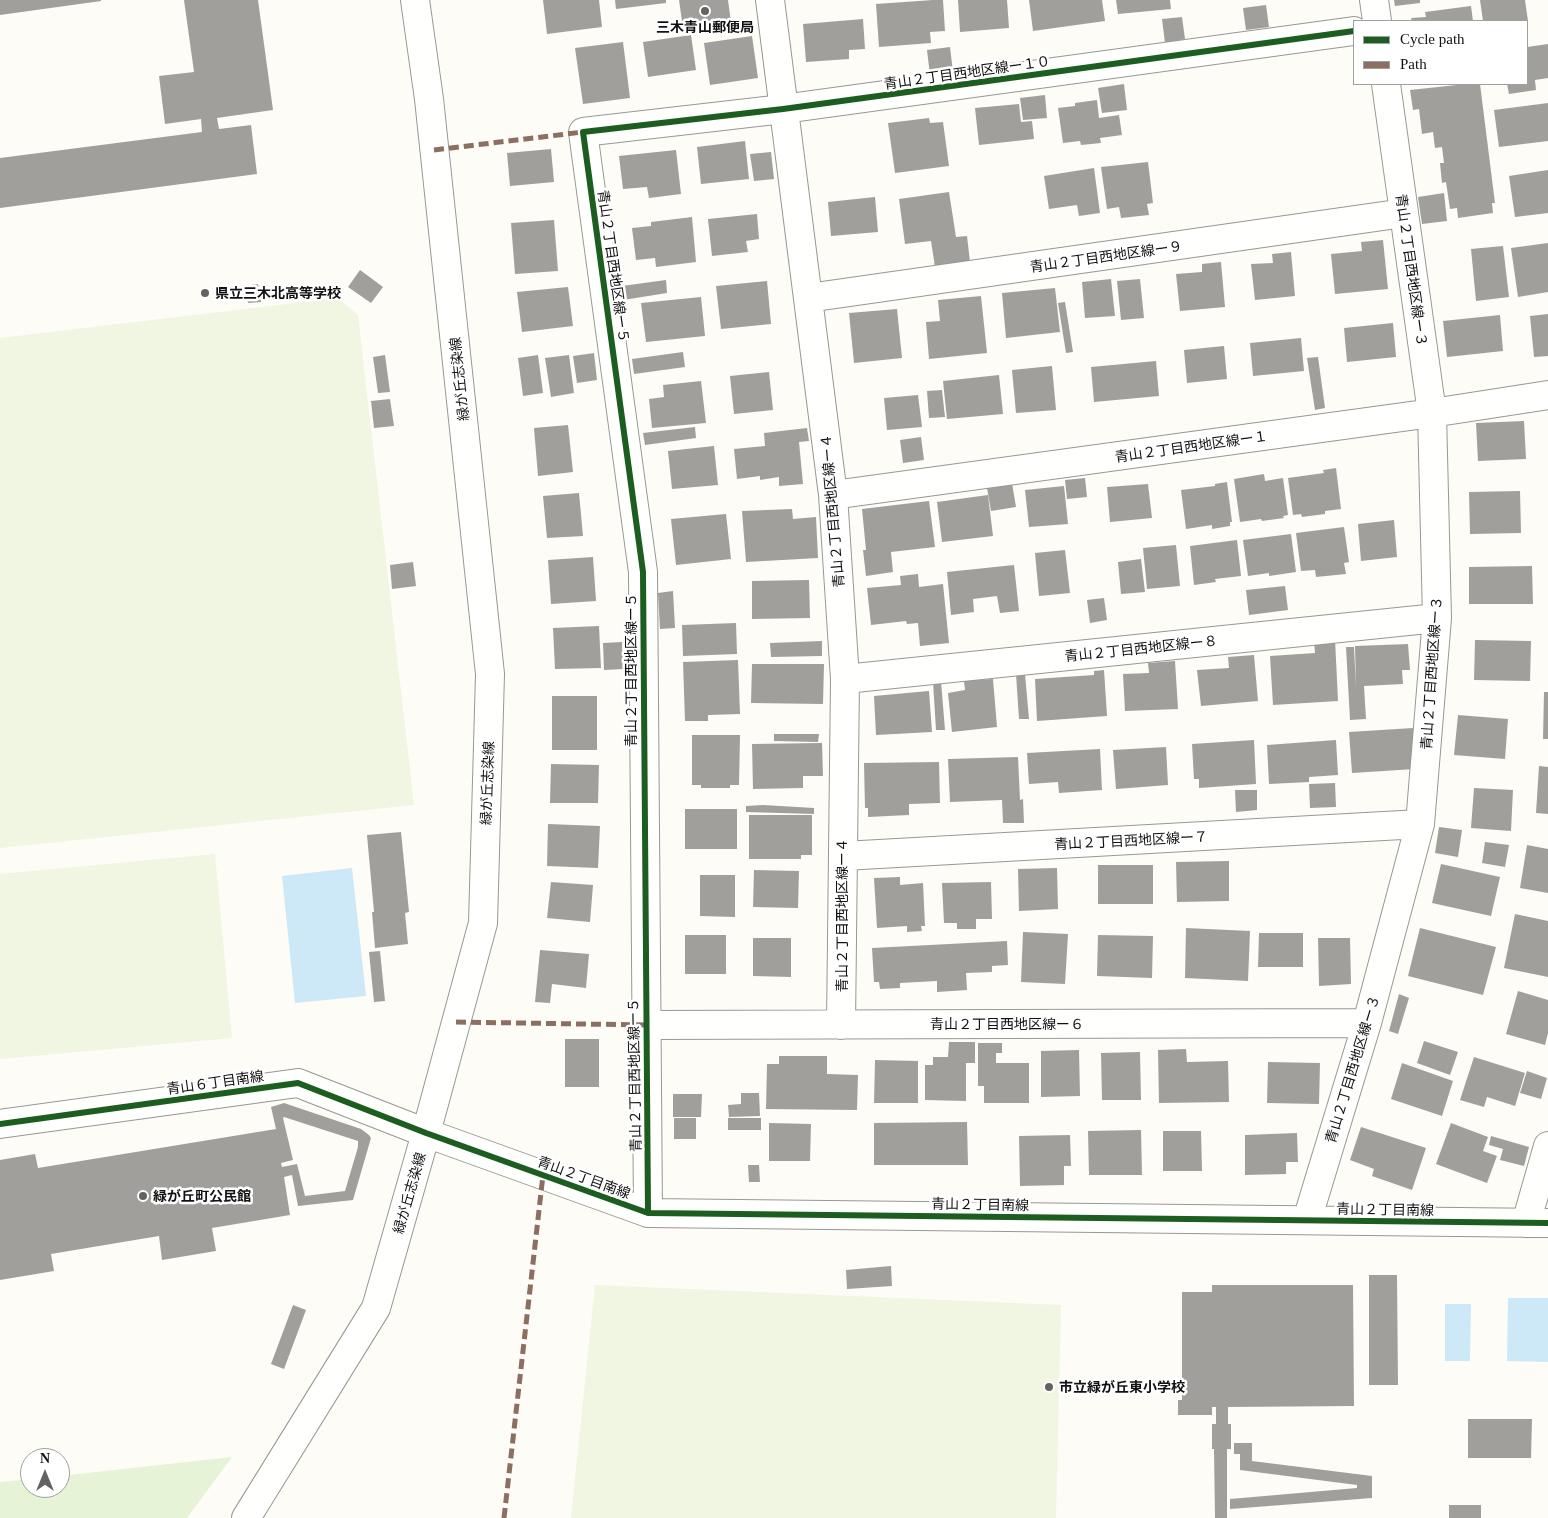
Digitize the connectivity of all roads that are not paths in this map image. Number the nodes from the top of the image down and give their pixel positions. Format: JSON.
{"nodes":[{"id":1,"x":415,"y":0,"type":"edge"},
{"id":2,"x":770,"y":0,"type":"edge"},
{"id":3,"x":1374,"y":0,"type":"edge"},
{"id":4,"x":1377,"y":20,"type":"edge"},
{"id":5,"x":1353,"y":31,"type":"edge"},
{"id":6,"x":1386,"y":85,"type":"edge"},
{"id":7,"x":783,"y":109,"type":"junction"},
{"id":8,"x":583,"y":132,"type":"joint"},
{"id":9,"x":1404,"y":213,"type":"junction"},
{"id":10,"x":808,"y":298,"type":"junction"},
{"id":11,"x":1548,"y":395,"type":"edge"},
{"id":12,"x":1432,"y":414,"type":"junction"},
{"id":13,"x":833,"y":495,"type":"junction"},
{"id":14,"x":1437,"y":618,"type":"junction"},
{"id":15,"x":845,"y":679,"type":"junction"},
{"id":16,"x":1420,"y":824,"type":"junction"},
{"id":17,"x":843,"y":856,"type":"junction"},
{"id":18,"x":1367,"y":1023,"type":"junction"},
{"id":19,"x":646,"y":1024,"type":"junction"},
{"id":20,"x":841,"y":1024,"type":"junction"},
{"id":21,"x":0,"y":1124,"type":"edge"},
{"id":22,"x":426,"y":1133,"type":"junction"},
{"id":23,"x":1548,"y":1146,"type":"edge"},
{"id":24,"x":648,"y":1213,"type":"junction"},
{"id":25,"x":1307,"y":1220,"type":"junction"},
{"id":26,"x":1537,"y":1223,"type":"edge"},
{"id":27,"x":246,"y":1518,"type":"edge"}],
"edges":[{"from":1,"to":22,"type":"street","name":"緑が丘志染線"},
{"from":2,"to":7,"type":"street","name":"青山２丁目西地区線ー４"},
{"from":3,"to":4,"type":"street"},
{"from":5,"to":7,"type":"street","name":"青山２丁目西地区線ー１０"},
{"from":6,"to":9,"type":"street","name":"青山２丁目西地区線ー３"},
{"from":7,"to":8,"type":"street","name":"青山２丁目西地区線ー１０"},
{"from":7,"to":10,"type":"street","name":"青山２丁目西地区線ー４"},
{"from":8,"to":19,"type":"street","name":"青山２丁目西地区線ー５"},
{"from":9,"to":10,"type":"street","name":"青山２丁目西地区線ー９"},
{"from":9,"to":12,"type":"street","name":"青山２丁目西地区線ー３"},
{"from":10,"to":13,"type":"street","name":"青山２丁目西地区線ー４"},
{"from":11,"to":12,"type":"street","name":"青山２丁目西地区線ー１"},
{"from":12,"to":13,"type":"street","name":"青山２丁目西地区線ー１"},
{"from":12,"to":14,"type":"street","name":"青山２丁目西地区線ー３"},
{"from":13,"to":15,"type":"street","name":"青山２丁目西地区線ー４"},
{"from":14,"to":15,"type":"street","name":"青山２丁目西地区線ー８"},
{"from":14,"to":16,"type":"street","name":"青山２丁目西地区線ー３"},
{"from":15,"to":17,"type":"street","name":"青山２丁目西地区線ー４"},
{"from":16,"to":17,"type":"street","name":"青山２丁目西地区線ー７"},
{"from":16,"to":18,"type":"street","name":"青山２丁目西地区線ー３"},
{"from":17,"to":20,"type":"street","name":"青山２丁目西地区線ー４"},
{"from":18,"to":20,"type":"street","name":"青山２丁目西地区線ー６"},
{"from":18,"to":25,"type":"street","name":"青山２丁目西地区線ー３"},
{"from":19,"to":20,"type":"street","name":"青山２丁目西地区線ー６"},
{"from":19,"to":24,"type":"street","name":"青山２丁目西地区線ー５"},
{"from":21,"to":22,"type":"street","name":"青山６丁目南線"},
{"from":22,"to":24,"type":"street","name":"青山２丁目南線"},
{"from":22,"to":27,"type":"street","name":"緑が丘志染線"},
{"from":23,"to":26,"type":"street"},
{"from":24,"to":25,"type":"street","name":"青山２丁目南線"},
{"from":25,"to":26,"type":"street","name":"青山２丁目南線"}]}
